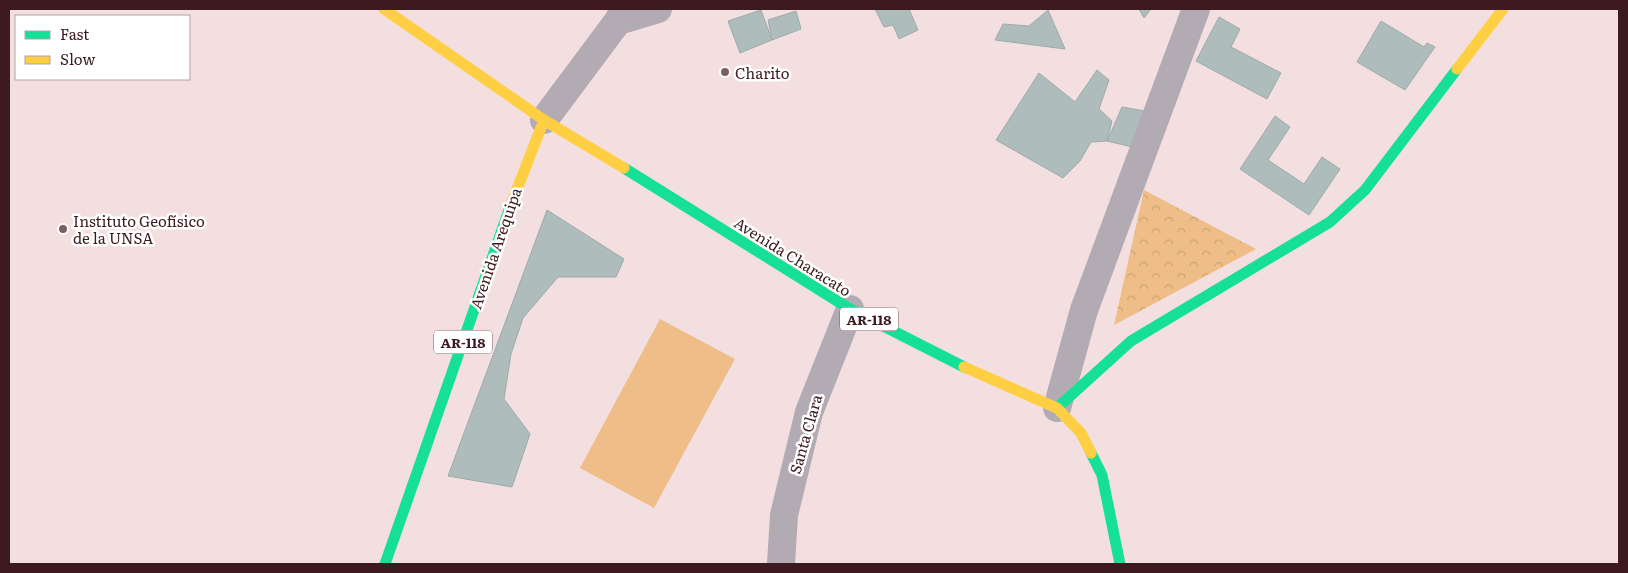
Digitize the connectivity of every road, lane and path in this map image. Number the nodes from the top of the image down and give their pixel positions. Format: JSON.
{"nodes":[{"id":1,"x":384,"y":9,"type":"edge"},
{"id":2,"x":658,"y":9,"type":"edge"},
{"id":3,"x":1196,"y":9,"type":"edge"},
{"id":4,"x":1504,"y":9,"type":"edge"},
{"id":5,"x":621,"y":15,"type":"edge"},
{"id":6,"x":544,"y":120,"type":"junction"},
{"id":7,"x":850,"y":309,"type":"junction"},
{"id":8,"x":1057,"y":408,"type":"junction"},
{"id":9,"x":385,"y":564,"type":"edge"},
{"id":10,"x":781,"y":564,"type":"edge"},
{"id":11,"x":1120,"y":564,"type":"edge"}],
"edges":[{"from":1,"to":6,"type":"main road","name":"Avenida Characato","number":"AR-118"},
{"from":2,"to":5,"type":"street"},
{"from":3,"to":8,"type":"street"},
{"from":4,"to":8,"type":"main road"},
{"from":5,"to":6,"type":"street","name":"Avenida Arequipa"},
{"from":6,"to":7,"type":"main road","name":"Avenida Characato","number":"AR-118"},
{"from":6,"to":9,"type":"main road","name":"Avenida Arequipa","number":"AR-118"},
{"from":7,"to":8,"type":"main road","name":"Avenida Characato","number":"AR-118"},
{"from":7,"to":10,"type":"street","name":"Santa Clara"},
{"from":8,"to":11,"type":"main road","name":"Avenida Characato","number":"AR-118"}]}
